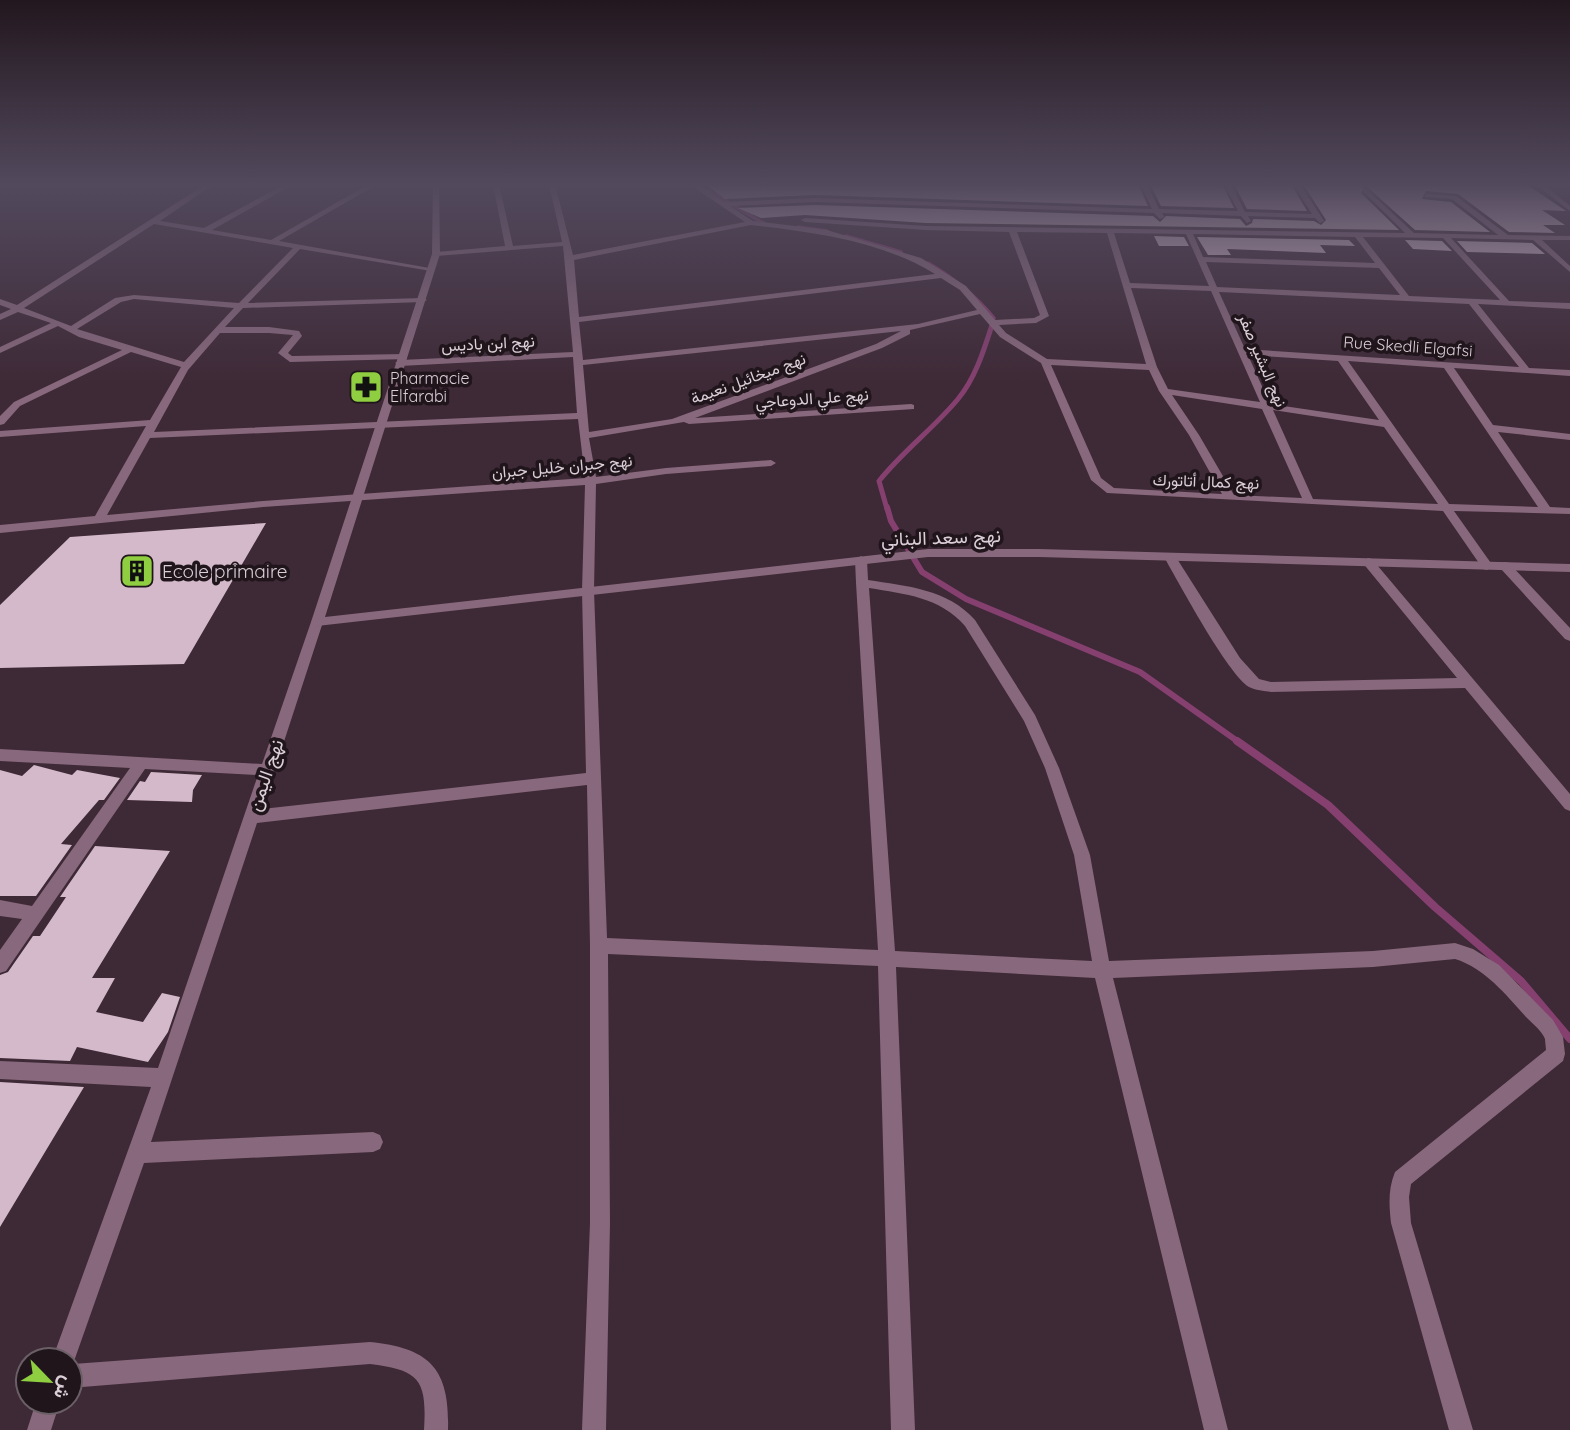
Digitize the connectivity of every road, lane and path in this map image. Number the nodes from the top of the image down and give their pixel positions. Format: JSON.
{"nodes":[{"id":1,"x":108,"y":251,"type":"edge"},
{"id":2,"x":294,"y":251,"type":"edge"},
{"id":3,"x":321,"y":251,"type":"edge"},
{"id":4,"x":436,"y":251,"type":"edge"},
{"id":5,"x":470,"y":251,"type":"edge"},
{"id":6,"x":568,"y":251,"type":"edge"},
{"id":7,"x":605,"y":251,"type":"edge"},
{"id":8,"x":890,"y":251,"type":"edge"},
{"id":9,"x":1020,"y":251,"type":"edge"},
{"id":10,"x":1117,"y":251,"type":"edge"},
{"id":11,"x":1196,"y":251,"type":"edge"},
{"id":12,"x":1369,"y":251,"type":"edge"},
{"id":13,"x":1459,"y":251,"type":"edge"},
{"id":14,"x":1550,"y":251,"type":"edge"},
{"id":15,"x":436,"y":254,"type":"junction"},
{"id":16,"x":570,"y":258,"type":"junction"},
{"id":17,"x":1199,"y":259,"type":"junction"},
{"id":18,"x":1380,"y":266,"type":"junction"},
{"id":19,"x":432,"y":269,"type":"junction"},
{"id":20,"x":1570,"y":270,"type":"edge"},
{"id":21,"x":945,"y":275,"type":"junction"},
{"id":22,"x":1129,"y":285,"type":"junction"},
{"id":23,"x":1215,"y":290,"type":"junction"},
{"id":24,"x":1407,"y":299,"type":"junction"},
{"id":25,"x":423,"y":300,"type":"junction"},
{"id":26,"x":1471,"y":301,"type":"junction"},
{"id":27,"x":0,"y":302,"type":"edge"},
{"id":28,"x":1507,"y":303,"type":"junction"},
{"id":29,"x":242,"y":306,"type":"junction"},
{"id":30,"x":1570,"y":306,"type":"edge"},
{"id":31,"x":17,"y":309,"type":"junction"},
{"id":32,"x":981,"y":311,"type":"junction"},
{"id":33,"x":0,"y":317,"type":"edge"},
{"id":34,"x":574,"y":320,"type":"junction"},
{"id":35,"x":58,"y":323,"type":"junction"},
{"id":36,"x":991,"y":323,"type":"junction"},
{"id":37,"x":918,"y":327,"type":"junction"},
{"id":38,"x":70,"y":330,"type":"junction"},
{"id":39,"x":217,"y":330,"type":"junction"},
{"id":40,"x":130,"y":349,"type":"junction"},
{"id":41,"x":0,"y":350,"type":"edge"},
{"id":42,"x":1243,"y":352,"type":"junction"},
{"id":43,"x":1340,"y":357,"type":"junction"},
{"id":44,"x":578,"y":358,"type":"junction"},
{"id":45,"x":402,"y":360,"type":"junction"},
{"id":46,"x":1045,"y":362,"type":"junction"},
{"id":47,"x":1446,"y":363,"type":"junction"},
{"id":48,"x":187,"y":366,"type":"junction"},
{"id":49,"x":1152,"y":367,"type":"junction"},
{"id":50,"x":1527,"y":370,"type":"junction"},
{"id":51,"x":1570,"y":373,"type":"edge"},
{"id":52,"x":1164,"y":391,"type":"junction"},
{"id":53,"x":0,"y":400,"type":"edge"},
{"id":54,"x":17,"y":404,"type":"junction"},
{"id":55,"x":1265,"y":406,"type":"junction"},
{"id":56,"x":911,"y":407,"type":"dead end"},
{"id":57,"x":582,"y":416,"type":"junction"},
{"id":58,"x":0,"y":422,"type":"edge"},
{"id":59,"x":674,"y":422,"type":"junction"},
{"id":60,"x":152,"y":423,"type":"junction"},
{"id":61,"x":1386,"y":424,"type":"junction"},
{"id":62,"x":382,"y":427,"type":"junction"},
{"id":63,"x":1490,"y":428,"type":"junction"},
{"id":64,"x":0,"y":434,"type":"edge"},
{"id":65,"x":145,"y":436,"type":"junction"},
{"id":66,"x":584,"y":436,"type":"junction"},
{"id":67,"x":1570,"y":437,"type":"edge"},
{"id":68,"x":771,"y":463,"type":"dead end"},
{"id":69,"x":591,"y":481,"type":"junction"},
{"id":70,"x":357,"y":498,"type":"junction"},
{"id":71,"x":1230,"y":498,"type":"junction"},
{"id":72,"x":1308,"y":500,"type":"junction"},
{"id":73,"x":1446,"y":507,"type":"junction"},
{"id":74,"x":1546,"y":510,"type":"junction"},
{"id":75,"x":1570,"y":511,"type":"edge"},
{"id":76,"x":99,"y":519,"type":"junction"},
{"id":77,"x":0,"y":529,"type":"edge"},
{"id":78,"x":1170,"y":558,"type":"junction"},
{"id":79,"x":861,"y":561,"type":"junction"},
{"id":80,"x":1368,"y":562,"type":"junction"},
{"id":81,"x":1486,"y":566,"type":"junction"},
{"id":82,"x":1506,"y":566,"type":"junction"},
{"id":83,"x":1570,"y":568,"type":"edge"},
{"id":84,"x":862,"y":583,"type":"junction"},
{"id":85,"x":588,"y":591,"type":"junction"},
{"id":86,"x":317,"y":622,"type":"junction"},
{"id":87,"x":1570,"y":636,"type":"edge"},
{"id":88,"x":1470,"y":683,"type":"junction"},
{"id":89,"x":0,"y":755,"type":"edge"},
{"id":90,"x":142,"y":762,"type":"junction"},
{"id":91,"x":267,"y":770,"type":"junction"},
{"id":92,"x":592,"y":778,"type":"junction"},
{"id":93,"x":1570,"y":805,"type":"edge"},
{"id":94,"x":251,"y":817,"type":"junction"},
{"id":95,"x":0,"y":908,"type":"edge"},
{"id":96,"x":35,"y":914,"type":"junction"},
{"id":97,"x":599,"y":946,"type":"junction"},
{"id":98,"x":887,"y":960,"type":"junction"},
{"id":99,"x":0,"y":965,"type":"edge"},
{"id":100,"x":1102,"y":970,"type":"junction"},
{"id":101,"x":0,"y":1070,"type":"edge"},
{"id":102,"x":163,"y":1079,"type":"junction"},
{"id":103,"x":373,"y":1142,"type":"dead end"},
{"id":104,"x":136,"y":1153,"type":"junction"},
{"id":105,"x":68,"y":1346,"type":"edge"},
{"id":106,"x":84,"y":1375,"type":"edge"},
{"id":107,"x":436,"y":1430,"type":"edge"},
{"id":108,"x":594,"y":1430,"type":"edge"},
{"id":109,"x":903,"y":1430,"type":"edge"},
{"id":110,"x":1216,"y":1430,"type":"edge"},
{"id":111,"x":1461,"y":1430,"type":"edge"}],
"edges":[{"from":1,"to":31,"type":"street"},
{"from":2,"to":29,"type":"street"},
{"from":3,"to":19,"type":"street"},
{"from":4,"to":15,"type":"street","name":"نهج اليمن"},
{"from":5,"to":15,"type":"street"},
{"from":6,"to":16,"type":"street"},
{"from":7,"to":16,"type":"street"},
{"from":8,"to":21,"type":"street"},
{"from":9,"to":36,"type":"street"},
{"from":10,"to":22,"type":"street"},
{"from":11,"to":17,"type":"street","name":"نهج البشير صفر"},
{"from":12,"to":18,"type":"street"},
{"from":13,"to":28,"type":"street"},
{"from":14,"to":20,"type":"street"},
{"from":15,"to":19,"type":"street","name":"نهج اليمن"},
{"from":16,"to":34,"type":"street"},
{"from":17,"to":18,"type":"street"},
{"from":17,"to":23,"type":"street","name":"نهج البشير صفر"},
{"from":18,"to":24,"type":"street"},
{"from":19,"to":25,"type":"street","name":"نهج اليمن"},
{"from":21,"to":32,"type":"street"},
{"from":21,"to":34,"type":"street"},
{"from":22,"to":23,"type":"street"},
{"from":22,"to":49,"type":"street"},
{"from":23,"to":24,"type":"street"},
{"from":23,"to":42,"type":"street","name":"نهج البشير صفر"},
{"from":24,"to":26,"type":"street"},
{"from":25,"to":29,"type":"street"},
{"from":25,"to":45,"type":"street","name":"نهج اليمن"},
{"from":26,"to":28,"type":"street"},
{"from":26,"to":50,"type":"street"},
{"from":27,"to":31,"type":"street"},
{"from":28,"to":30,"type":"street"},
{"from":29,"to":38,"type":"street"},
{"from":29,"to":39,"type":"street"},
{"from":31,"to":33,"type":"street"},
{"from":31,"to":35,"type":"street"},
{"from":32,"to":36,"type":"street"},
{"from":32,"to":37,"type":"street"},
{"from":34,"to":44,"type":"street"},
{"from":35,"to":38,"type":"street"},
{"from":35,"to":41,"type":"street"},
{"from":36,"to":46,"type":"street"},
{"from":37,"to":44,"type":"street","name":"نهج ابن باديس"},
{"from":37,"to":59,"type":"street","name":"نهج ميخائيل نعيمة"},
{"from":38,"to":40,"type":"street"},
{"from":39,"to":45,"type":"street","name":"نهج ابن باديس"},
{"from":39,"to":48,"type":"street"},
{"from":40,"to":48,"type":"street"},
{"from":40,"to":54,"type":"street"},
{"from":42,"to":43,"type":"street","name":"Rue Skedli Elgafsi"},
{"from":42,"to":55,"type":"street","name":"نهج البشير صفر"},
{"from":43,"to":47,"type":"street","name":"Rue Skedli Elgafsi"},
{"from":43,"to":61,"type":"street"},
{"from":44,"to":45,"type":"street","name":"نهج ابن باديس"},
{"from":44,"to":57,"type":"street"},
{"from":45,"to":62,"type":"street","name":"نهج اليمن"},
{"from":46,"to":49,"type":"street"},
{"from":46,"to":71,"type":"street","name":"نهج كمال أتاتورك"},
{"from":47,"to":50,"type":"street","name":"Rue Skedli Elgafsi"},
{"from":47,"to":63,"type":"street"},
{"from":48,"to":60,"type":"street"},
{"from":49,"to":52,"type":"street"},
{"from":50,"to":51,"type":"street","name":"Rue Skedli Elgafsi"},
{"from":52,"to":55,"type":"street"},
{"from":52,"to":71,"type":"street"},
{"from":53,"to":54,"type":"street"},
{"from":54,"to":58,"type":"street"},
{"from":55,"to":61,"type":"street"},
{"from":55,"to":72,"type":"street","name":"نهج البشير صفر"},
{"from":56,"to":59,"type":"street","name":"نهج علي الدوعاجي"},
{"from":57,"to":62,"type":"street"},
{"from":57,"to":66,"type":"street"},
{"from":59,"to":66,"type":"street","name":"نهج ميخائيل نعيمة"},
{"from":60,"to":64,"type":"street"},
{"from":60,"to":65,"type":"street"},
{"from":61,"to":73,"type":"street"},
{"from":62,"to":65,"type":"street"},
{"from":62,"to":70,"type":"street","name":"نهج اليمن"},
{"from":63,"to":67,"type":"street"},
{"from":63,"to":74,"type":"street"},
{"from":65,"to":76,"type":"street"},
{"from":66,"to":69,"type":"street"},
{"from":68,"to":69,"type":"street","name":"نهج جبران خليل جبران"},
{"from":69,"to":70,"type":"street","name":"نهج جبران خليل جبران"},
{"from":69,"to":85,"type":"street"},
{"from":70,"to":76,"type":"street","name":"نهج جبران خليل جبران"},
{"from":70,"to":86,"type":"street","name":"نهج اليمن"},
{"from":71,"to":72,"type":"street","name":"نهج كمال أتاتورك"},
{"from":72,"to":73,"type":"street","name":"نهج كمال أتاتورك"},
{"from":73,"to":74,"type":"street","name":"نهج كمال أتاتورك"},
{"from":73,"to":81,"type":"street"},
{"from":74,"to":75,"type":"street","name":"نهج كمال أتاتورك"},
{"from":76,"to":77,"type":"street","name":"نهج جبران خليل جبران"},
{"from":78,"to":79,"type":"street","name":"نهج سعد البناني"},
{"from":78,"to":80,"type":"street","name":"نهج سعد البناني"},
{"from":78,"to":88,"type":"street"},
{"from":79,"to":84,"type":"street"},
{"from":79,"to":85,"type":"street","name":"نهج سعد البناني"},
{"from":80,"to":81,"type":"street","name":"نهج سعد البناني"},
{"from":80,"to":88,"type":"street"},
{"from":81,"to":82,"type":"street","name":"نهج سعد البناني"},
{"from":82,"to":83,"type":"street","name":"نهج سعد البناني"},
{"from":82,"to":87,"type":"street"},
{"from":84,"to":98,"type":"street"},
{"from":84,"to":100,"type":"street"},
{"from":85,"to":86,"type":"street","name":"نهج سعد البناني"},
{"from":85,"to":92,"type":"street"},
{"from":86,"to":91,"type":"street","name":"نهج اليمن"},
{"from":88,"to":93,"type":"street"},
{"from":89,"to":90,"type":"street"},
{"from":90,"to":91,"type":"street"},
{"from":90,"to":96,"type":"street"},
{"from":91,"to":94,"type":"street","name":"نهج اليمن"},
{"from":92,"to":94,"type":"street"},
{"from":92,"to":97,"type":"street"},
{"from":94,"to":102,"type":"street","name":"نهج اليمن"},
{"from":95,"to":96,"type":"street"},
{"from":96,"to":99,"type":"street"},
{"from":97,"to":98,"type":"street"},
{"from":97,"to":108,"type":"street"},
{"from":98,"to":100,"type":"street"},
{"from":98,"to":109,"type":"street"},
{"from":100,"to":110,"type":"street"},
{"from":100,"to":111,"type":"street"},
{"from":101,"to":102,"type":"street"},
{"from":102,"to":104,"type":"street","name":"نهج اليمن"},
{"from":103,"to":104,"type":"street"},
{"from":104,"to":105,"type":"street","name":"نهج اليمن"},
{"from":106,"to":107,"type":"street"}]}
